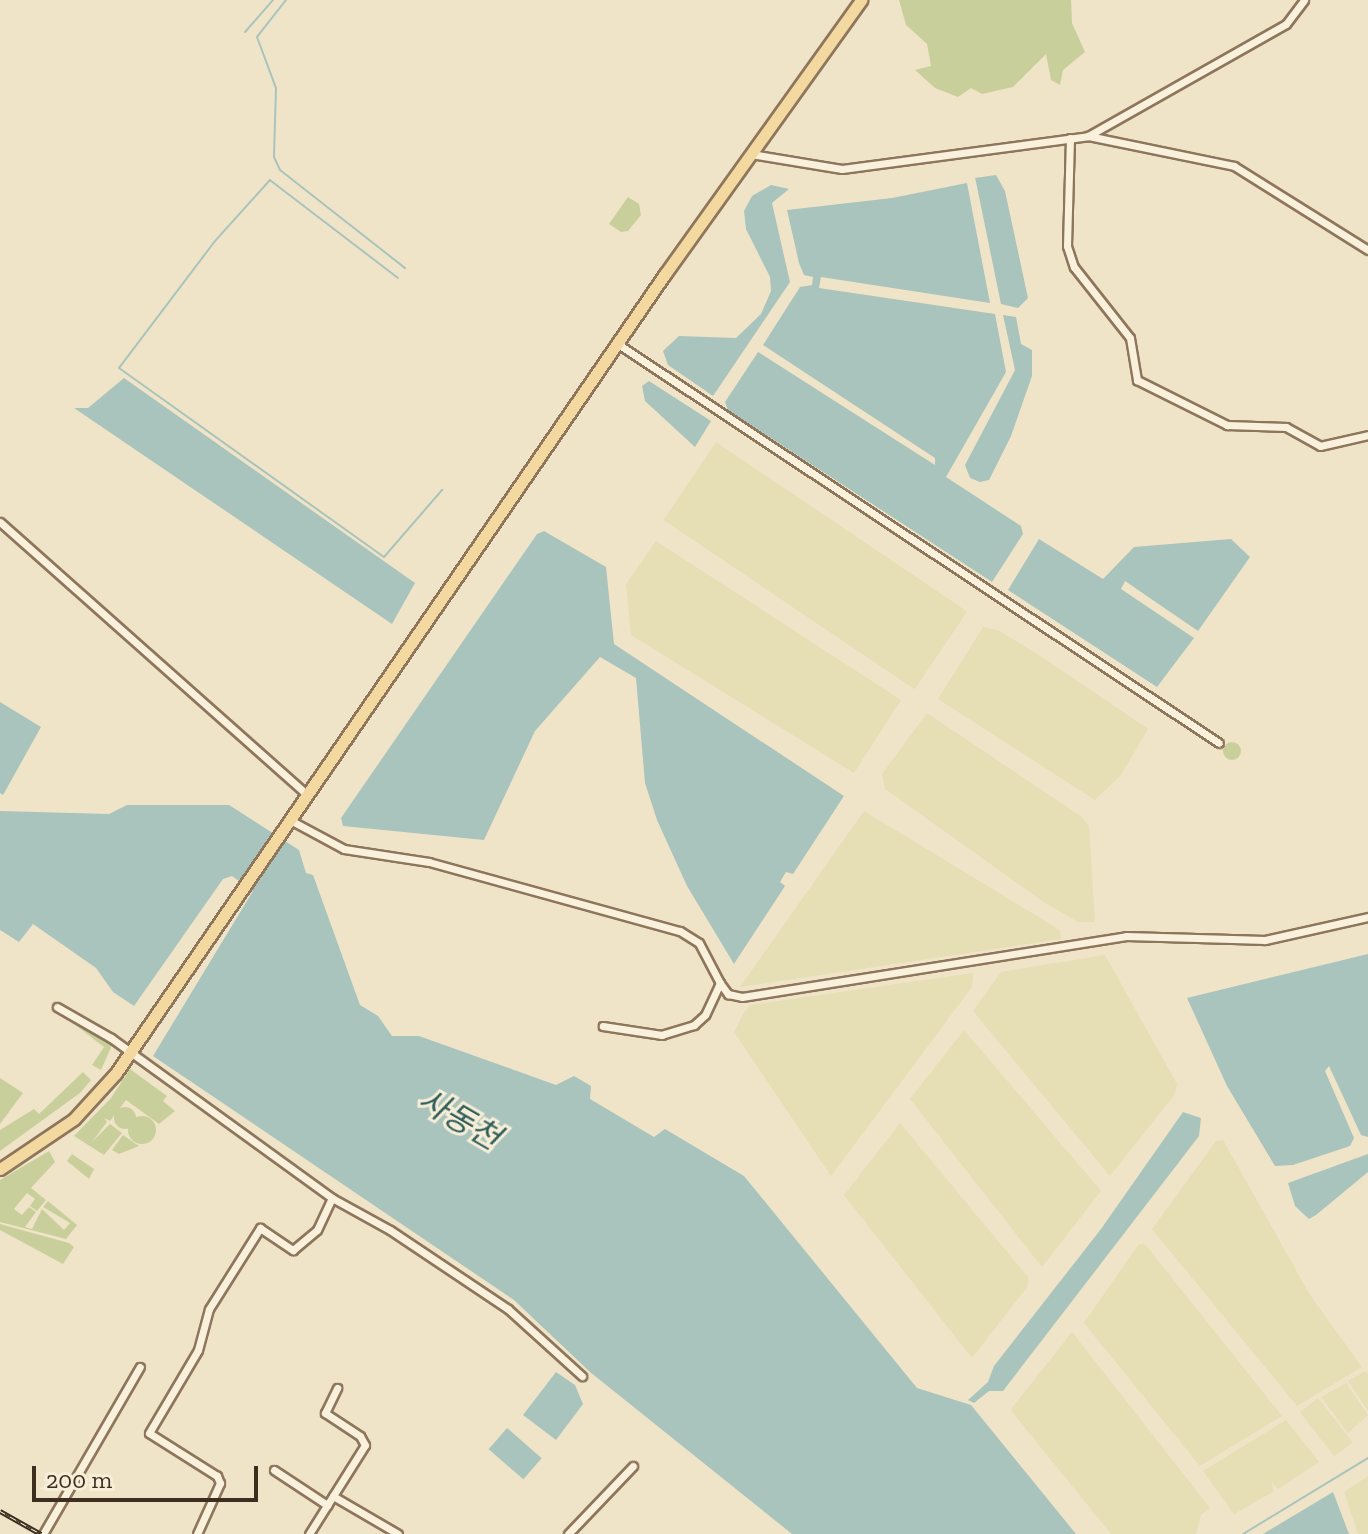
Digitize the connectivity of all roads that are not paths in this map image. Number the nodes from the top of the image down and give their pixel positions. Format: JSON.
{"nodes":[{"id":1,"x":861,"y":0,"type":"edge"},
{"id":2,"x":1300,"y":1,"type":"edge"},
{"id":3,"x":1088,"y":136,"type":"junction"},
{"id":4,"x":1070,"y":138,"type":"junction"},
{"id":5,"x":751,"y":154,"type":"junction"},
{"id":6,"x":1368,"y":250,"type":"edge"},
{"id":7,"x":618,"y":344,"type":"junction"},
{"id":8,"x":1368,"y":435,"type":"edge"},
{"id":9,"x":0,"y":522,"type":"edge"},
{"id":10,"x":1219,"y":743,"type":"dead end"},
{"id":11,"x":308,"y":795,"type":"junction"},
{"id":12,"x":290,"y":820,"type":"junction"},
{"id":13,"x":1368,"y":917,"type":"edge"},
{"id":14,"x":720,"y":983,"type":"junction"},
{"id":15,"x":57,"y":1007,"type":"dead end"},
{"id":16,"x":603,"y":1026,"type":"dead end"},
{"id":17,"x":130,"y":1053,"type":"junction"},
{"id":18,"x":0,"y":1169,"type":"edge"},
{"id":19,"x":332,"y":1198,"type":"junction"},
{"id":20,"x":140,"y":1367,"type":"dead end"},
{"id":21,"x":582,"y":1376,"type":"dead end"},
{"id":22,"x":337,"y":1388,"type":"dead end"},
{"id":23,"x":633,"y":1466,"type":"dead end"},
{"id":24,"x":274,"y":1470,"type":"dead end"},
{"id":25,"x":333,"y":1496,"type":"junction"},
{"id":26,"x":327,"y":1505,"type":"junction"},
{"id":27,"x":43,"y":1534,"type":"edge"},
{"id":28,"x":197,"y":1534,"type":"edge"},
{"id":29,"x":309,"y":1534,"type":"edge"},
{"id":30,"x":398,"y":1534,"type":"edge"},
{"id":31,"x":568,"y":1534,"type":"edge"}],
"edges":[{"from":1,"to":5,"type":"main road"},
{"from":2,"to":3,"type":"street"},
{"from":3,"to":4,"type":"street"},
{"from":3,"to":6,"type":"street"},
{"from":4,"to":5,"type":"street"},
{"from":4,"to":8,"type":"street"},
{"from":5,"to":7,"type":"main road"},
{"from":7,"to":10,"type":"street"},
{"from":7,"to":11,"type":"main road"},
{"from":9,"to":11,"type":"street"},
{"from":11,"to":12,"type":"main road"},
{"from":12,"to":14,"type":"street"},
{"from":12,"to":17,"type":"main road"},
{"from":13,"to":14,"type":"street"},
{"from":14,"to":16,"type":"street"},
{"from":15,"to":17,"type":"street"},
{"from":17,"to":18,"type":"main road"},
{"from":17,"to":19,"type":"street"},
{"from":19,"to":21,"type":"street"},
{"from":19,"to":28,"type":"street"},
{"from":20,"to":27,"type":"street"},
{"from":22,"to":25,"type":"street"},
{"from":23,"to":31,"type":"street"},
{"from":24,"to":26,"type":"street"},
{"from":25,"to":26,"type":"street"},
{"from":25,"to":30,"type":"street"},
{"from":26,"to":29,"type":"street"}]}
